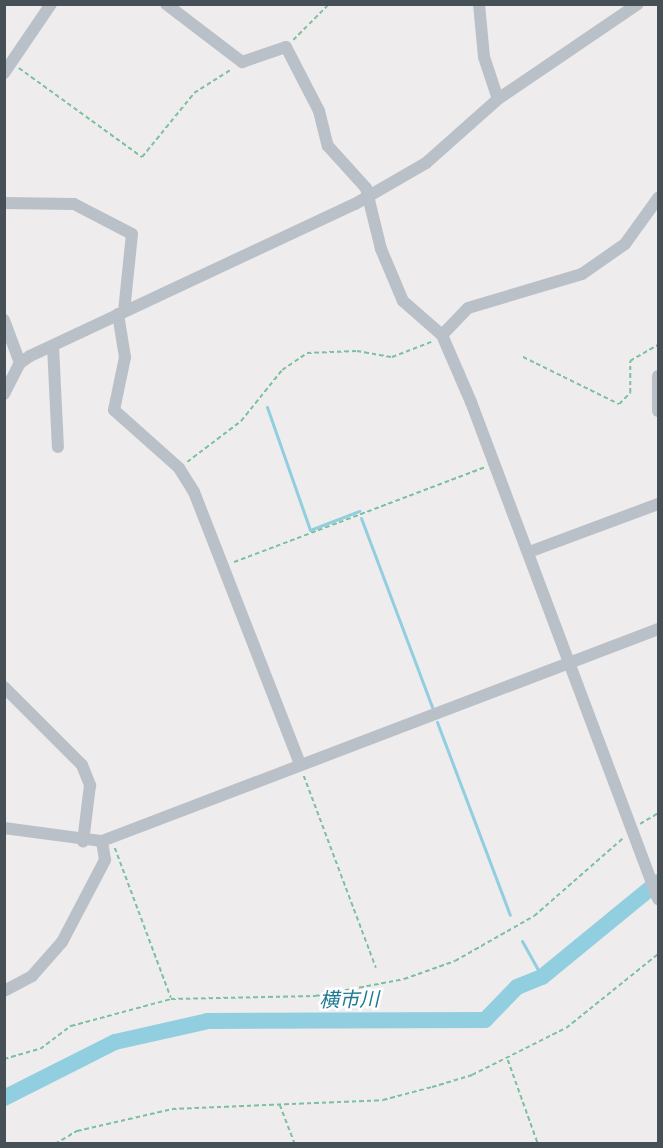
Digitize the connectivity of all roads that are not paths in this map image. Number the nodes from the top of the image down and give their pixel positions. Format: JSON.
{"nodes":[{"id":1,"x":51,"y":4,"type":"edge"},
{"id":2,"x":166,"y":4,"type":"edge"},
{"id":3,"x":479,"y":4,"type":"edge"},
{"id":4,"x":638,"y":4,"type":"edge"},
{"id":5,"x":4,"y":74,"type":"edge"},
{"id":6,"x":498,"y":99,"type":"junction"},
{"id":7,"x":369,"y":196,"type":"junction"},
{"id":8,"x":658,"y":198,"type":"edge"},
{"id":9,"x":4,"y":203,"type":"edge"},
{"id":10,"x":121,"y":313,"type":"junction"},
{"id":11,"x":4,"y":320,"type":"edge"},
{"id":12,"x":442,"y":335,"type":"junction"},
{"id":13,"x":53,"y":346,"type":"junction"},
{"id":14,"x":20,"y":363,"type":"junction"},
{"id":15,"x":658,"y":376,"type":"edge"},
{"id":16,"x":6,"y":386,"type":"edge"},
{"id":17,"x":658,"y":411,"type":"edge"},
{"id":18,"x":58,"y":447,"type":"dead end"},
{"id":19,"x":658,"y":504,"type":"edge"},
{"id":20,"x":529,"y":552,"type":"junction"},
{"id":21,"x":658,"y":629,"type":"edge"},
{"id":22,"x":569,"y":664,"type":"junction"},
{"id":23,"x":4,"y":687,"type":"edge"},
{"id":24,"x":300,"y":764,"type":"junction"},
{"id":25,"x":4,"y":828,"type":"edge"},
{"id":26,"x":106,"y":838,"type":"junction"},
{"id":27,"x":84,"y":842,"type":"junction"},
{"id":28,"x":658,"y":899,"type":"edge"},
{"id":29,"x":4,"y":991,"type":"edge"}],
"edges":[{"from":1,"to":5,"type":"street"},
{"from":2,"to":7,"type":"street"},
{"from":3,"to":6,"type":"street"},
{"from":4,"to":6,"type":"street"},
{"from":6,"to":7,"type":"street"},
{"from":7,"to":10,"type":"street"},
{"from":7,"to":12,"type":"street"},
{"from":8,"to":12,"type":"street"},
{"from":9,"to":10,"type":"street"},
{"from":10,"to":13,"type":"street"},
{"from":10,"to":24,"type":"street"},
{"from":11,"to":14,"type":"street"},
{"from":12,"to":20,"type":"street"},
{"from":13,"to":14,"type":"street"},
{"from":13,"to":18,"type":"street"},
{"from":14,"to":16,"type":"street"},
{"from":15,"to":17,"type":"street"},
{"from":19,"to":20,"type":"street"},
{"from":20,"to":22,"type":"street"},
{"from":21,"to":22,"type":"street"},
{"from":22,"to":24,"type":"street"},
{"from":22,"to":28,"type":"street"},
{"from":23,"to":27,"type":"street"},
{"from":24,"to":26,"type":"street"},
{"from":25,"to":27,"type":"street"},
{"from":26,"to":27,"type":"street"},
{"from":26,"to":29,"type":"street"}]}
